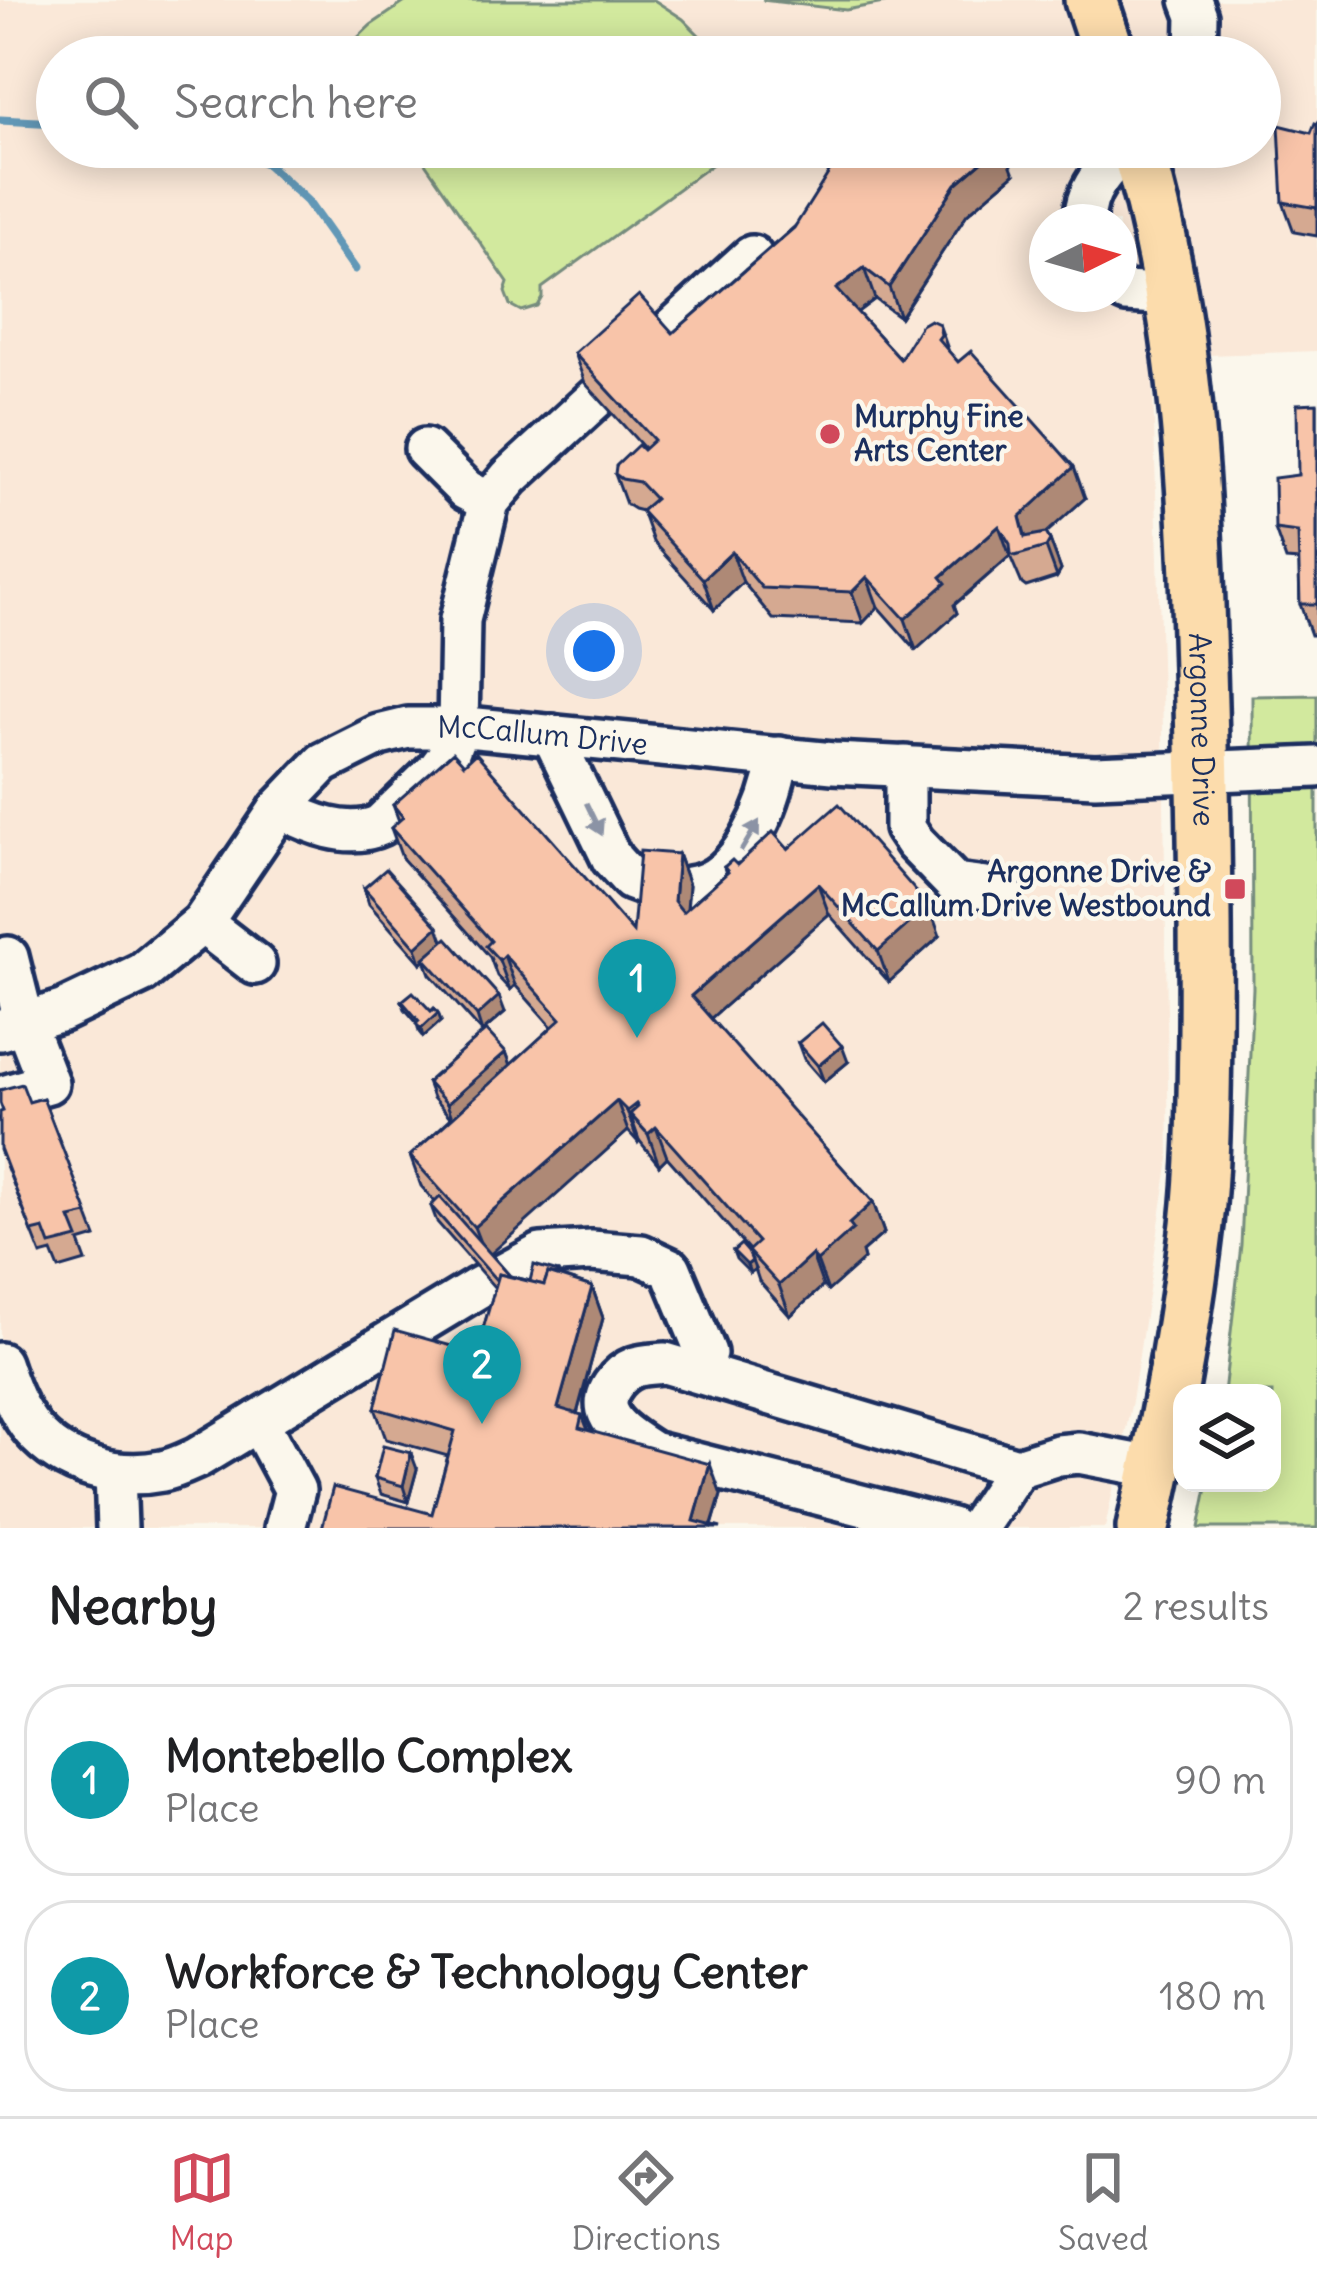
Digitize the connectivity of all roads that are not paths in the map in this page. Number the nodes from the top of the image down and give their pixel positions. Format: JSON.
{"nodes":[{"id":1,"x":1091,"y":0,"type":"edge"},
{"id":2,"x":1190,"y":0,"type":"edge"},
{"id":3,"x":1104,"y":36,"type":"edge"},
{"id":4,"x":1197,"y":36,"type":"edge"},
{"id":5,"x":1105,"y":168,"type":"edge"},
{"id":6,"x":1142,"y":168,"type":"edge"},
{"id":7,"x":1086,"y":204,"type":"edge"},
{"id":8,"x":752,"y":256,"type":"dead end"},
{"id":9,"x":1137,"y":293,"type":"edge"},
{"id":10,"x":1173,"y":295,"type":"junction"},
{"id":11,"x":662,"y":339,"type":"edge"},
{"id":12,"x":598,"y":397,"type":"edge"},
{"id":13,"x":425,"y":449,"type":"dead end"},
{"id":14,"x":488,"y":502,"type":"junction"},
{"id":15,"x":458,"y":728,"type":"junction"},
{"id":16,"x":552,"y":736,"type":"junction"},
{"id":17,"x":779,"y":758,"type":"junction"},
{"id":18,"x":905,"y":766,"type":"junction"},
{"id":19,"x":1317,"y":767,"type":"edge"},
{"id":20,"x":1203,"y":772,"type":"junction"},
{"id":21,"x":280,"y":808,"type":"junction"},
{"id":22,"x":1002,"y":890,"type":"dead end"},
{"id":23,"x":202,"y":923,"type":"junction"},
{"id":24,"x":0,"y":960,"type":"edge"},
{"id":25,"x":255,"y":964,"type":"dead end"},
{"id":26,"x":12,"y":1026,"type":"edge"},
{"id":27,"x":0,"y":1097,"type":"edge"},
{"id":28,"x":0,"y":1364,"type":"edge"},
{"id":29,"x":701,"y":1373,"type":"junction"},
{"id":30,"x":258,"y":1421,"type":"junction"},
{"id":31,"x":1017,"y":1468,"type":"junction"},
{"id":32,"x":1156,"y":1468,"type":"junction"},
{"id":33,"x":115,"y":1474,"type":"junction"},
{"id":34,"x":117,"y":1528,"type":"edge"},
{"id":35,"x":285,"y":1528,"type":"edge"},
{"id":36,"x":951,"y":1528,"type":"edge"},
{"id":37,"x":977,"y":1528,"type":"edge"},
{"id":38,"x":1143,"y":1528,"type":"edge"}],
"edges":[{"from":1,"to":3,"type":"main road"},
{"from":2,"to":4,"type":"street"},
{"from":5,"to":7,"type":"street"},
{"from":6,"to":10,"type":"main road","name":"Argonne Drive"},
{"from":8,"to":11,"type":"street"},
{"from":9,"to":10,"type":"street"},
{"from":10,"to":20,"type":"main road","name":"Argonne Drive"},
{"from":12,"to":14,"type":"street"},
{"from":13,"to":14,"type":"street"},
{"from":14,"to":15,"type":"street"},
{"from":15,"to":16,"type":"street","name":"McCallum Drive"},
{"from":15,"to":21,"type":"street","name":"McCallum Drive"},
{"from":15,"to":21,"type":"street"},
{"from":16,"to":17,"type":"street","name":"McCallum Drive"},
{"from":16,"to":17,"type":"street","one_way":true},
{"from":17,"to":18,"type":"street","name":"McCallum Drive"},
{"from":18,"to":20,"type":"street","name":"McCallum Drive"},
{"from":18,"to":22,"type":"street"},
{"from":19,"to":20,"type":"street","name":"McCallum Drive"},
{"from":20,"to":32,"type":"main road","name":"Argonne Drive"},
{"from":21,"to":23,"type":"street","name":"McCallum Drive"},
{"from":23,"to":25,"type":"street"},
{"from":23,"to":26,"type":"street","name":"McCallum Drive"},
{"from":24,"to":26,"type":"street"},
{"from":26,"to":27,"type":"street"},
{"from":28,"to":33,"type":"street"},
{"from":29,"to":30,"type":"street"},
{"from":29,"to":31,"type":"street"},
{"from":29,"to":36,"type":"street"},
{"from":30,"to":33,"type":"street"},
{"from":30,"to":35,"type":"street"},
{"from":31,"to":32,"type":"street"},
{"from":31,"to":37,"type":"street"},
{"from":32,"to":38,"type":"main road","name":"Argonne Drive"},
{"from":33,"to":34,"type":"street"}]}
